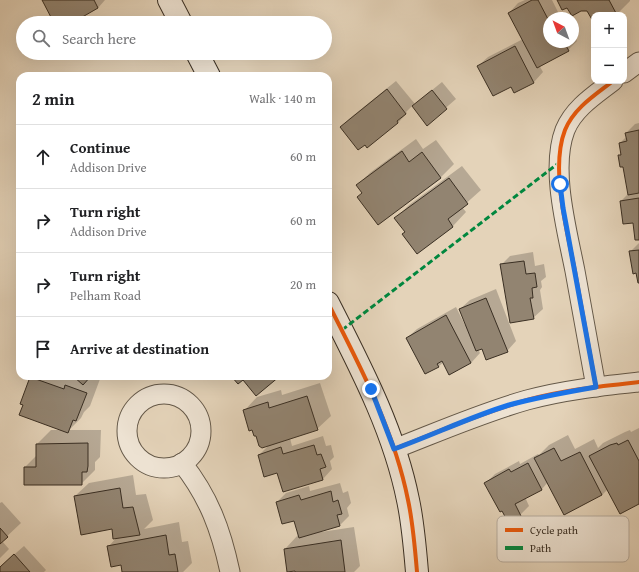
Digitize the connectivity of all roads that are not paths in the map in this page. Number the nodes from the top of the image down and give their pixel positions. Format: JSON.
{"nodes":[{"id":1,"x":169,"y":0,"type":"edge"},
{"id":2,"x":177,"y":16,"type":"edge"},
{"id":3,"x":201,"y":60,"type":"edge"},
{"id":4,"x":639,"y":62,"type":"edge"},
{"id":5,"x":627,"y":71,"type":"edge"},
{"id":6,"x":207,"y":72,"type":"edge"},
{"id":7,"x":609,"y":84,"type":"edge"},
{"id":8,"x":332,"y":311,"type":"edge"},
{"id":9,"x":639,"y":382,"type":"edge"},
{"id":10,"x":596,"y":387,"type":"junction"},
{"id":11,"x":394,"y":449,"type":"junction"},
{"id":12,"x":182,"y":463,"type":"dead end"},
{"id":13,"x":230,"y":572,"type":"edge"},
{"id":14,"x":417,"y":572,"type":"edge"}],
"edges":[{"from":1,"to":2,"type":"main road"},
{"from":3,"to":6,"type":"main road"},
{"from":4,"to":5,"type":"street"},
{"from":7,"to":10,"type":"street"},
{"from":8,"to":11,"type":"main road"},
{"from":9,"to":10,"type":"street"},
{"from":10,"to":11,"type":"street"},
{"from":11,"to":14,"type":"main road"},
{"from":12,"to":13,"type":"street"}]}
